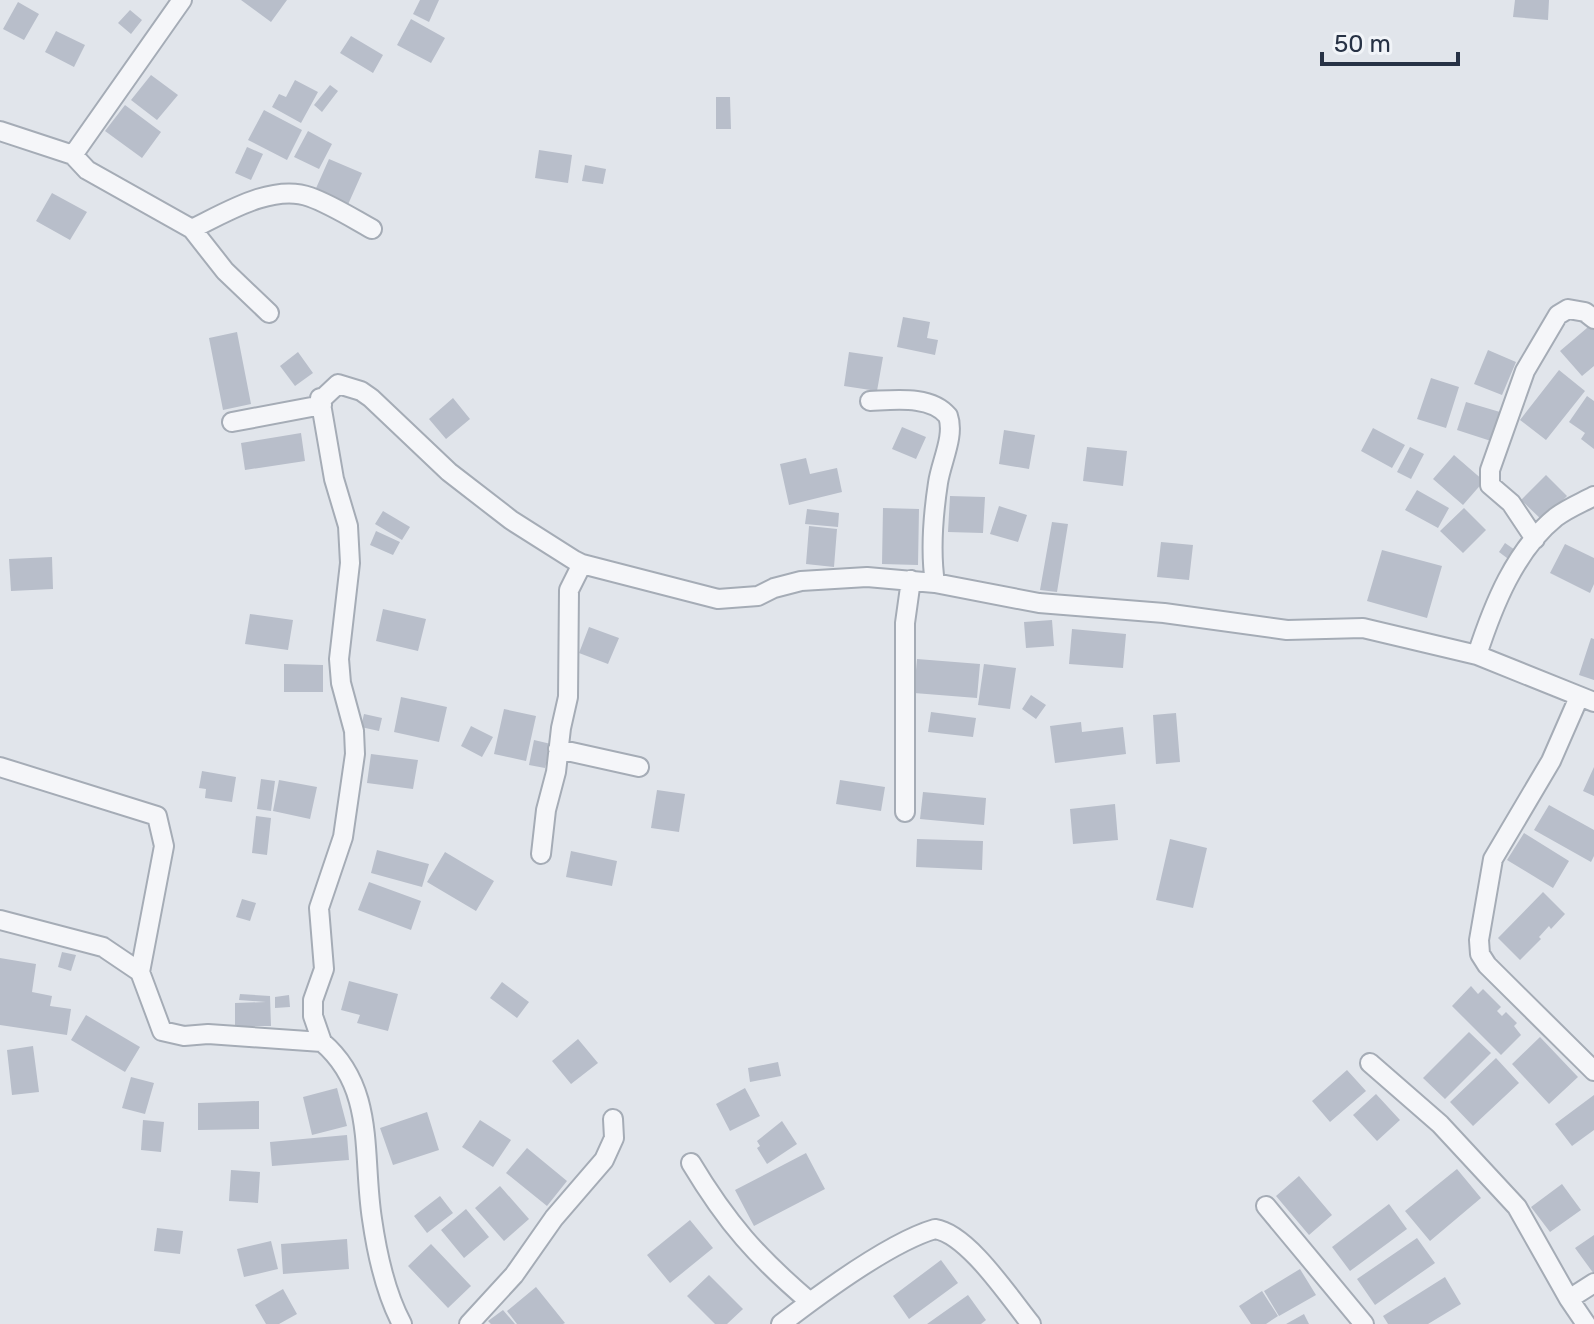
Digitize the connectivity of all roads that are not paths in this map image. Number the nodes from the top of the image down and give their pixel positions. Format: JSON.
{"nodes":[{"id":1,"x":182,"y":0,"type":"edge"},
{"id":2,"x":0,"y":131,"type":"edge"},
{"id":3,"x":73,"y":155,"type":"junction"},
{"id":4,"x":192,"y":229,"type":"junction"},
{"id":5,"x":372,"y":229,"type":"dead end"},
{"id":6,"x":269,"y":313,"type":"dead end"},
{"id":7,"x":1594,"y":319,"type":"edge"},
{"id":8,"x":870,"y":401,"type":"dead end"},
{"id":9,"x":322,"y":405,"type":"junction"},
{"id":10,"x":232,"y":422,"type":"dead end"},
{"id":11,"x":1594,"y":496,"type":"edge"},
{"id":12,"x":1535,"y":539,"type":"junction"},
{"id":13,"x":582,"y":564,"type":"junction"},
{"id":14,"x":911,"y":580,"type":"junction"},
{"id":15,"x":935,"y":583,"type":"junction"},
{"id":16,"x":1477,"y":655,"type":"junction"},
{"id":17,"x":1586,"y":699,"type":"edge"},
{"id":18,"x":558,"y":749,"type":"junction"},
{"id":19,"x":0,"y":767,"type":"edge"},
{"id":20,"x":639,"y":767,"type":"dead end"},
{"id":21,"x":905,"y":812,"type":"dead end"},
{"id":22,"x":541,"y":854,"type":"dead end"},
{"id":23,"x":0,"y":920,"type":"edge"},
{"id":24,"x":140,"y":972,"type":"junction"},
{"id":25,"x":322,"y":1042,"type":"junction"},
{"id":26,"x":1370,"y":1063,"type":"dead end"},
{"id":27,"x":1594,"y":1071,"type":"edge"},
{"id":28,"x":613,"y":1119,"type":"dead end"},
{"id":29,"x":691,"y":1163,"type":"dead end"},
{"id":30,"x":1266,"y":1206,"type":"dead end"},
{"id":31,"x":1594,"y":1283,"type":"edge"},
{"id":32,"x":1569,"y":1299,"type":"junction"},
{"id":33,"x":810,"y":1302,"type":"junction"},
{"id":34,"x":402,"y":1324,"type":"edge"},
{"id":35,"x":469,"y":1324,"type":"edge"},
{"id":36,"x":781,"y":1324,"type":"edge"},
{"id":37,"x":1031,"y":1324,"type":"edge"},
{"id":38,"x":1364,"y":1324,"type":"edge"},
{"id":39,"x":1586,"y":1324,"type":"edge"}],
"edges":[{"from":1,"to":3,"type":"street"},
{"from":2,"to":3,"type":"street"},
{"from":3,"to":4,"type":"street"},
{"from":4,"to":5,"type":"street"},
{"from":4,"to":6,"type":"street"},
{"from":7,"to":12,"type":"street"},
{"from":8,"to":15,"type":"street"},
{"from":9,"to":10,"type":"street"},
{"from":9,"to":13,"type":"street"},
{"from":9,"to":25,"type":"street"},
{"from":11,"to":12,"type":"street"},
{"from":12,"to":16,"type":"street"},
{"from":13,"to":14,"type":"street"},
{"from":13,"to":18,"type":"street"},
{"from":14,"to":15,"type":"street"},
{"from":14,"to":21,"type":"street"},
{"from":15,"to":16,"type":"street"},
{"from":16,"to":17,"type":"street"},
{"from":17,"to":27,"type":"street"},
{"from":18,"to":20,"type":"street"},
{"from":18,"to":22,"type":"street"},
{"from":19,"to":24,"type":"street"},
{"from":23,"to":24,"type":"street"},
{"from":24,"to":25,"type":"street"},
{"from":25,"to":34,"type":"street"},
{"from":26,"to":32,"type":"street"},
{"from":28,"to":35,"type":"street"},
{"from":29,"to":33,"type":"street"},
{"from":30,"to":38,"type":"street"},
{"from":31,"to":32,"type":"street"},
{"from":32,"to":39,"type":"street"},
{"from":33,"to":36,"type":"street"},
{"from":33,"to":37,"type":"street"}]}
